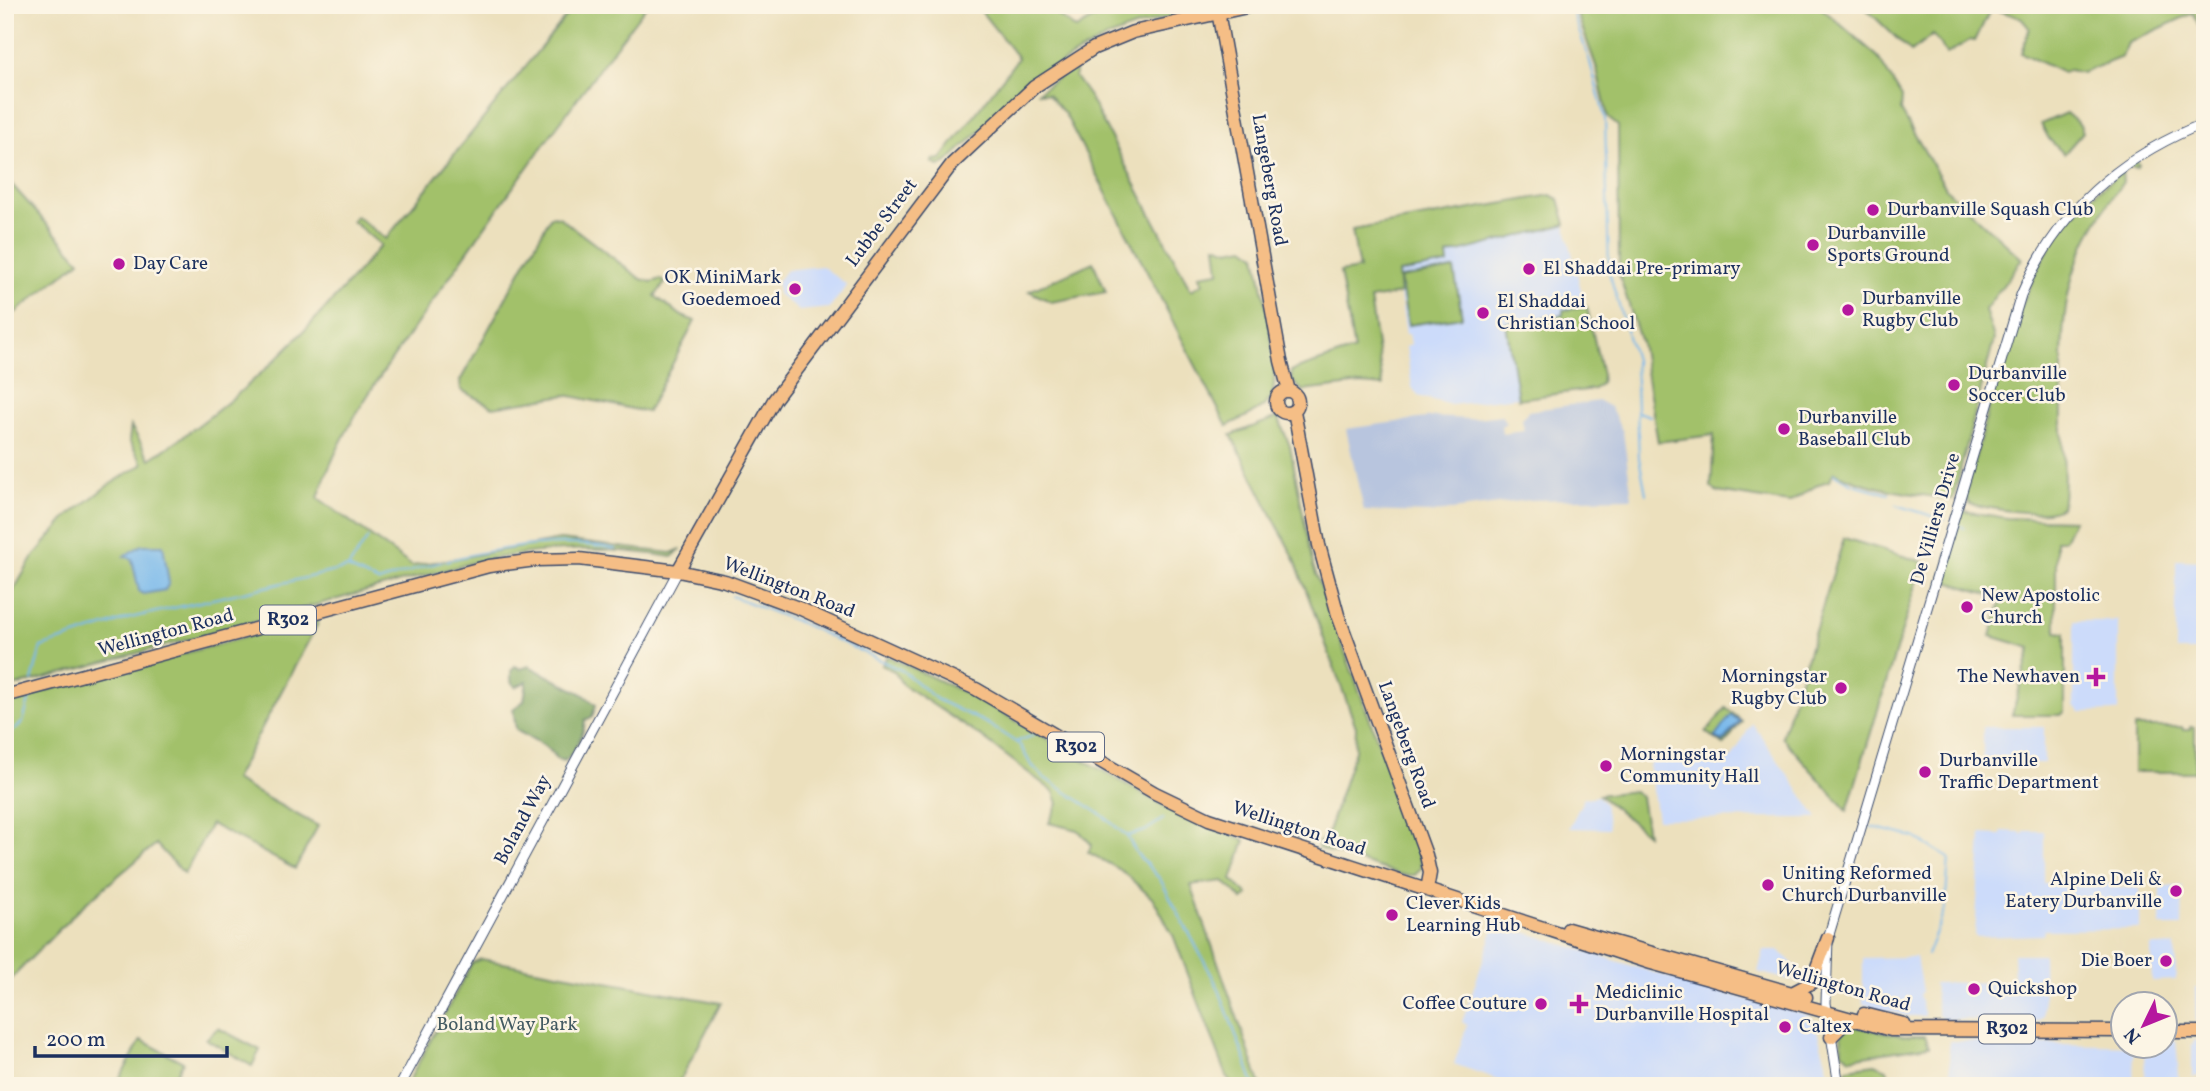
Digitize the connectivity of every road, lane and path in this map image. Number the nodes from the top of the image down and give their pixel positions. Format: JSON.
{"nodes":[{"id":1,"x":1256,"y":5,"type":"edge"},
{"id":2,"x":1218,"y":9,"type":"edge"},
{"id":3,"x":2205,"y":123,"type":"edge"},
{"id":4,"x":1285,"y":392,"type":"junction"},
{"id":5,"x":1290,"y":412,"type":"junction"},
{"id":6,"x":678,"y":571,"type":"junction"},
{"id":7,"x":5,"y":696,"type":"edge"},
{"id":8,"x":1427,"y":890,"type":"junction"},
{"id":9,"x":1517,"y":917,"type":"junction"},
{"id":10,"x":1828,"y":938,"type":"junction"},
{"id":11,"x":1792,"y":993,"type":"junction"},
{"id":12,"x":1826,"y":1007,"type":"junction"},
{"id":13,"x":1856,"y":1020,"type":"junction"},
{"id":14,"x":1916,"y":1028,"type":"junction"},
{"id":15,"x":2108,"y":1031,"type":"edge"},
{"id":16,"x":2178,"y":1032,"type":"edge"},
{"id":17,"x":2205,"y":1032,"type":"edge"},
{"id":18,"x":1830,"y":1037,"type":"junction"},
{"id":19,"x":400,"y":1086,"type":"edge"},
{"id":20,"x":1839,"y":1086,"type":"edge"}],
"edges":[{"from":1,"to":2,"type":"main road","name":"Lubbe Street"},
{"from":2,"to":4,"type":"main road","name":"Langeberg Road"},
{"from":2,"to":6,"type":"main road","name":"Lubbe Street"},
{"from":3,"to":10,"type":"street","name":"De Villiers Drive"},
{"from":4,"to":5,"type":"main road"},
{"from":4,"to":5,"type":"main road"},
{"from":5,"to":8,"type":"main road","name":"Langeberg Road"},
{"from":6,"to":7,"type":"main road","name":"Wellington Road","number":"R302"},
{"from":6,"to":8,"type":"main road","name":"Wellington Road","number":"R302"},
{"from":6,"to":19,"type":"street","name":"Boland Way"},
{"from":8,"to":9,"type":"main road","name":"Wellington Road","number":"R302"},
{"from":9,"to":11,"type":"main road","name":"Wellington Road","number":"R302"},
{"from":9,"to":12,"type":"main road","name":"Wellington Road","number":"R302"},
{"from":10,"to":11,"type":"main road"},
{"from":10,"to":12,"type":"street","name":"De Villiers Drive"},
{"from":11,"to":12,"type":"main road","name":"Wellington Road","number":"R302"},
{"from":12,"to":13,"type":"main road","name":"Wellington Road","number":"R302"},
{"from":12,"to":14,"type":"main road","name":"Wellington Road","number":"R302"},
{"from":12,"to":18,"type":"street","name":"De Villiers Drive"},
{"from":13,"to":14,"type":"main road","name":"Wellington Road","number":"R302"},
{"from":13,"to":18,"type":"main road"},
{"from":14,"to":15,"type":"main road","name":"Wellington Road","number":"R302"},
{"from":16,"to":17,"type":"main road"},
{"from":18,"to":20,"type":"street","name":"De Villiers Drive"}]}
